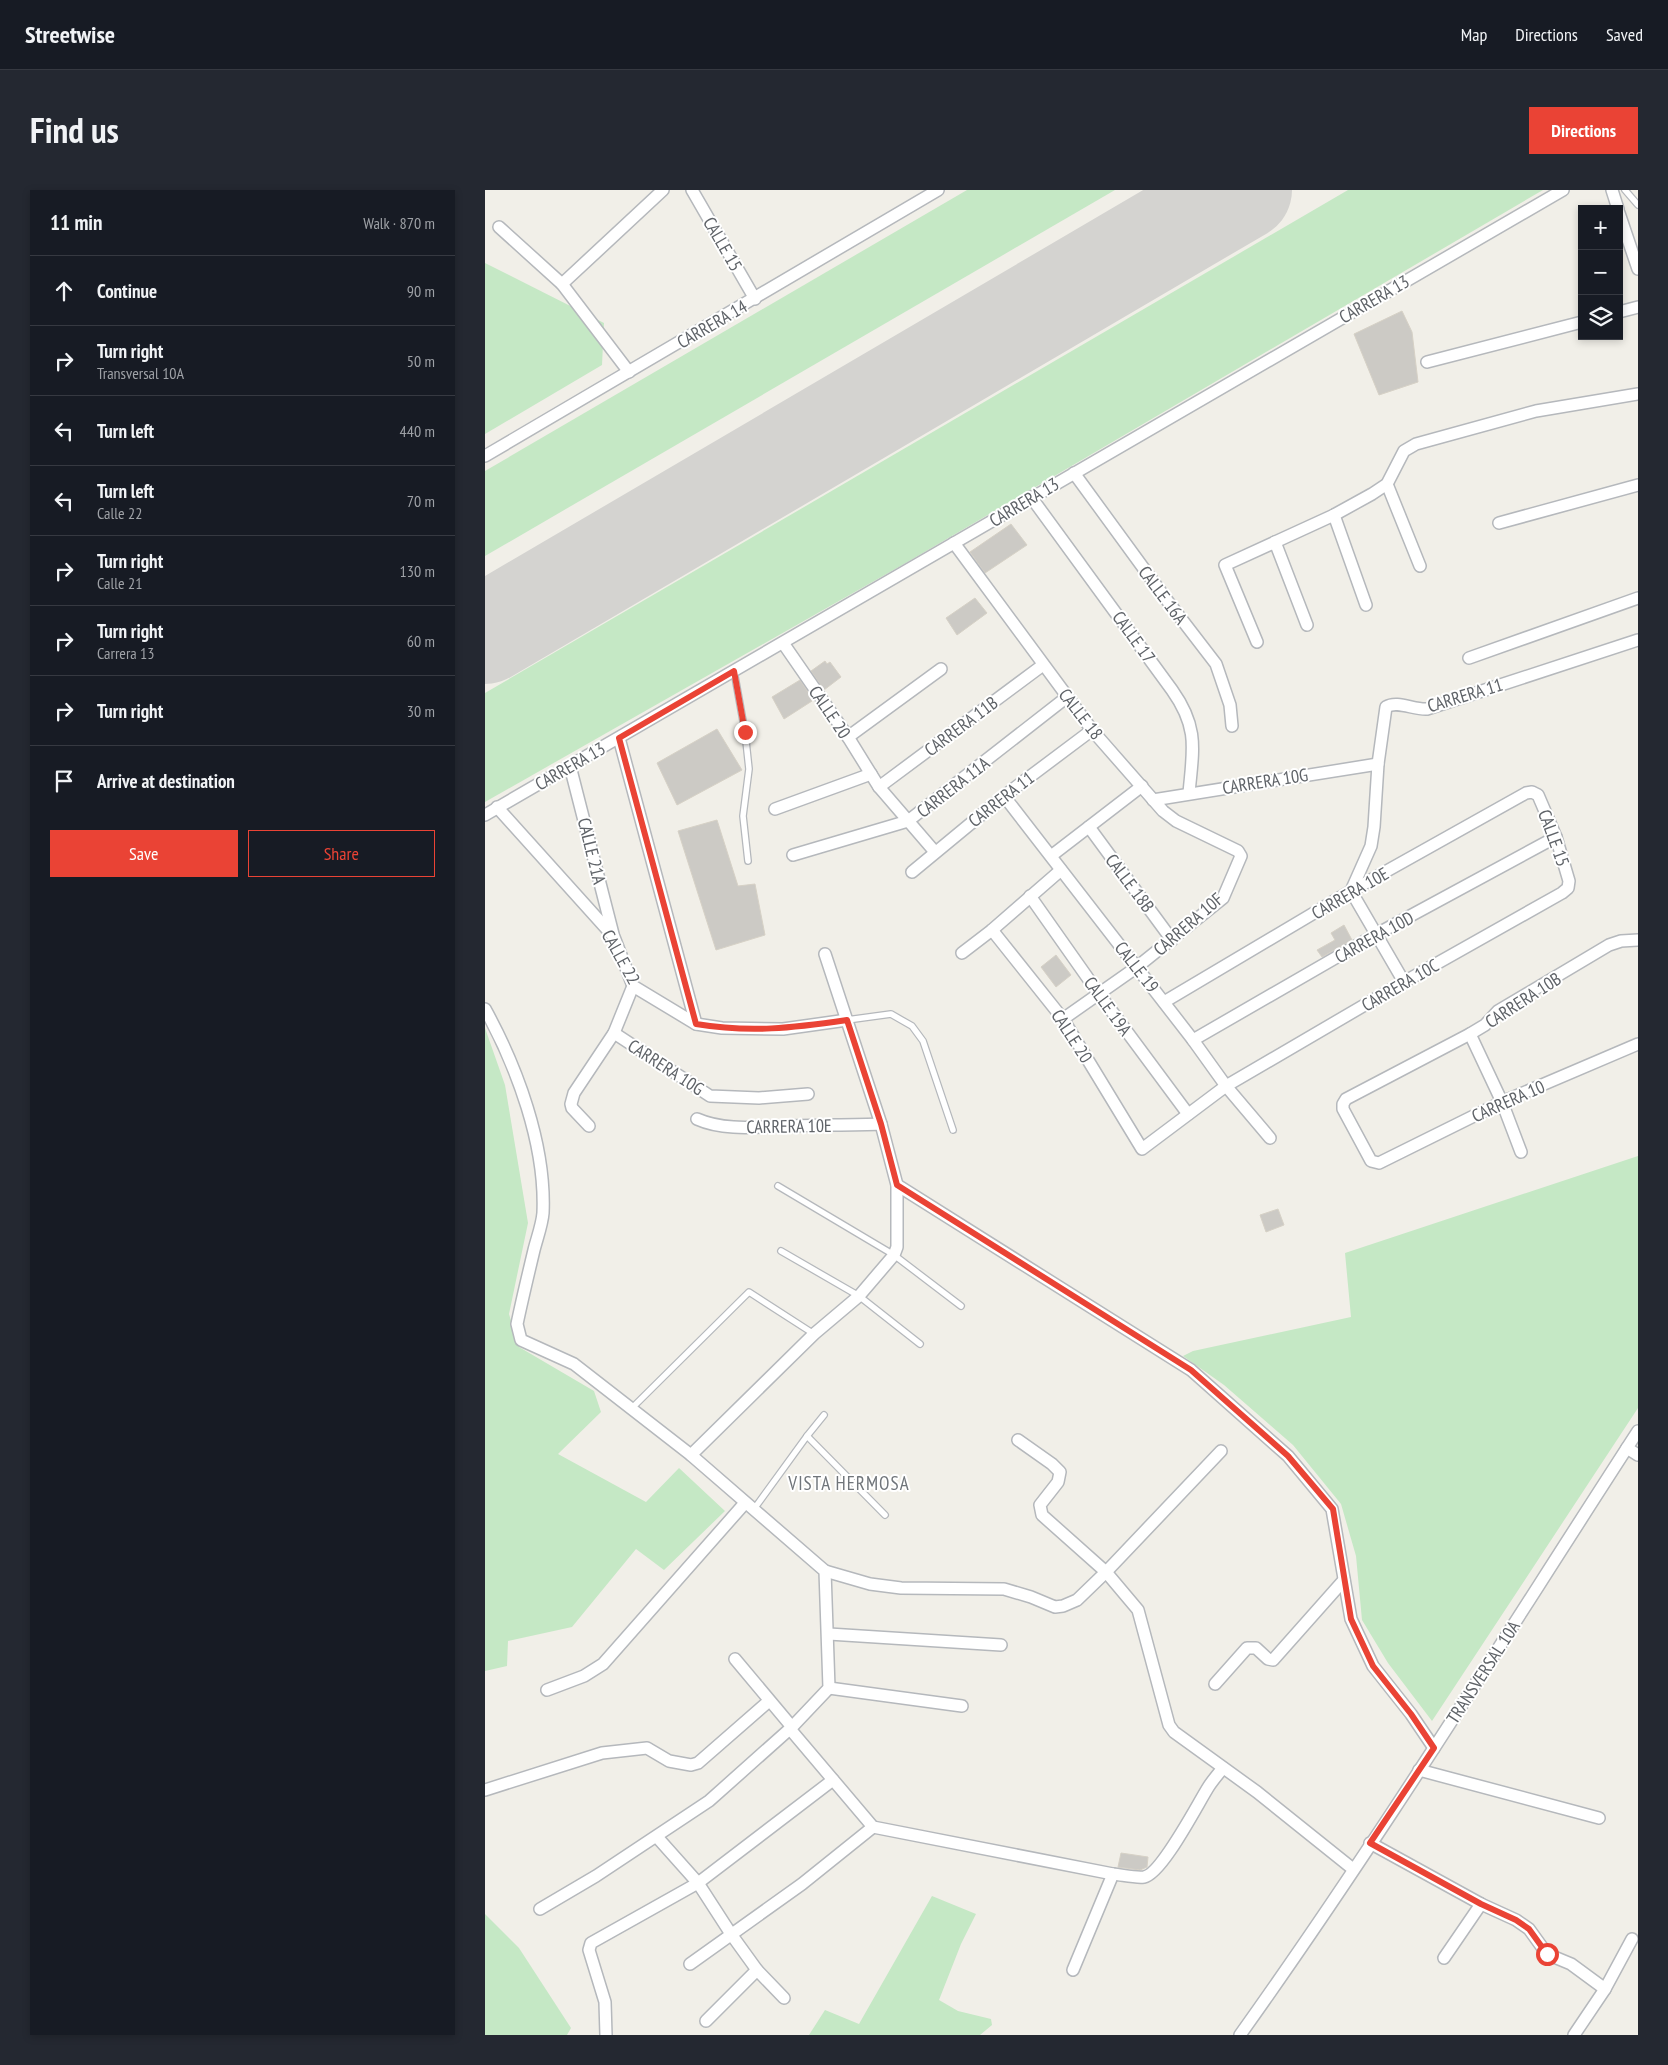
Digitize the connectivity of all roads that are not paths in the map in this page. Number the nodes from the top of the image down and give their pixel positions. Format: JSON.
{"nodes":[{"id":1,"x":663,"y":190,"type":"edge"},
{"id":2,"x":691,"y":190,"type":"edge"},
{"id":3,"x":938,"y":190,"type":"edge"},
{"id":4,"x":1563,"y":190,"type":"edge"},
{"id":5,"x":1612,"y":190,"type":"edge"},
{"id":6,"x":1625,"y":190,"type":"edge"},
{"id":7,"x":1617,"y":205,"type":"edge"},
{"id":8,"x":1638,"y":205,"type":"edge"},
{"id":9,"x":1623,"y":225,"type":"edge"},
{"id":10,"x":499,"y":227,"type":"dead end"},
{"id":11,"x":1638,"y":269,"type":"edge"},
{"id":12,"x":562,"y":284,"type":"junction"},
{"id":13,"x":755,"y":299,"type":"junction"},
{"id":14,"x":1638,"y":307,"type":"edge"},
{"id":15,"x":1623,"y":311,"type":"edge"},
{"id":16,"x":1578,"y":323,"type":"edge"},
{"id":17,"x":1427,"y":362,"type":"dead end"},
{"id":18,"x":629,"y":372,"type":"junction"},
{"id":19,"x":1638,"y":394,"type":"edge"},
{"id":20,"x":485,"y":456,"type":"edge"},
{"id":21,"x":1074,"y":473,"type":"junction"},
{"id":22,"x":1387,"y":484,"type":"junction"},
{"id":23,"x":1638,"y":485,"type":"edge"},
{"id":24,"x":1031,"y":497,"type":"junction"},
{"id":25,"x":1334,"y":515,"type":"junction"},
{"id":26,"x":1499,"y":523,"type":"dead end"},
{"id":27,"x":1275,"y":542,"type":"junction"},
{"id":28,"x":954,"y":544,"type":"junction"},
{"id":29,"x":1420,"y":566,"type":"dead end"},
{"id":30,"x":1638,"y":598,"type":"edge"},
{"id":31,"x":1366,"y":605,"type":"dead end"},
{"id":32,"x":1307,"y":626,"type":"dead end"},
{"id":33,"x":1638,"y":640,"type":"edge"},
{"id":34,"x":783,"y":642,"type":"junction"},
{"id":35,"x":1257,"y":642,"type":"dead end"},
{"id":36,"x":1469,"y":658,"type":"dead end"},
{"id":37,"x":1043,"y":665,"type":"junction"},
{"id":38,"x":941,"y":669,"type":"dead end"},
{"id":39,"x":734,"y":671,"type":"junction"},
{"id":40,"x":1067,"y":697,"type":"junction"},
{"id":41,"x":1231,"y":726,"type":"dead end"},
{"id":42,"x":1091,"y":730,"type":"junction"},
{"id":43,"x":847,"y":737,"type":"junction"},
{"id":44,"x":619,"y":738,"type":"junction"},
{"id":45,"x":1378,"y":764,"type":"junction"},
{"id":46,"x":570,"y":766,"type":"junction"},
{"id":47,"x":871,"y":774,"type":"junction"},
{"id":48,"x":1141,"y":786,"type":"junction"},
{"id":49,"x":879,"y":788,"type":"junction"},
{"id":50,"x":1189,"y":793,"type":"junction"},
{"id":51,"x":1538,"y":795,"type":"joint"},
{"id":52,"x":1004,"y":796,"type":"junction"},
{"id":53,"x":1153,"y":800,"type":"junction"},
{"id":54,"x":497,"y":808,"type":"junction"},
{"id":55,"x":775,"y":809,"type":"dead end"},
{"id":56,"x":485,"y":815,"type":"edge"},
{"id":57,"x":908,"y":821,"type":"junction"},
{"id":58,"x":1089,"y":827,"type":"junction"},
{"id":59,"x":1556,"y":837,"type":"junction"},
{"id":60,"x":1238,"y":851,"type":"joint"},
{"id":61,"x":935,"y":852,"type":"junction"},
{"id":62,"x":793,"y":855,"type":"dead end"},
{"id":63,"x":1051,"y":856,"type":"junction"},
{"id":64,"x":748,"y":861,"type":"dead end"},
{"id":65,"x":1061,"y":870,"type":"junction"},
{"id":66,"x":912,"y":872,"type":"dead end"},
{"id":67,"x":1569,"y":881,"type":"joint"},
{"id":68,"x":1351,"y":891,"type":"junction"},
{"id":69,"x":1030,"y":896,"type":"junction"},
{"id":70,"x":992,"y":930,"type":"junction"},
{"id":71,"x":1375,"y":935,"type":"junction"},
{"id":72,"x":614,"y":937,"type":"junction"},
{"id":73,"x":1172,"y":940,"type":"junction"},
{"id":74,"x":1638,"y":940,"type":"edge"},
{"id":75,"x":962,"y":953,"type":"dead end"},
{"id":76,"x":825,"y":954,"type":"dead end"},
{"id":77,"x":1137,"y":967,"type":"junction"},
{"id":78,"x":1404,"y":982,"type":"junction"},
{"id":79,"x":633,"y":986,"type":"junction"},
{"id":80,"x":1099,"y":994,"type":"junction"},
{"id":81,"x":1164,"y":1002,"type":"junction"},
{"id":82,"x":485,"y":1009,"type":"edge"},
{"id":83,"x":1063,"y":1019,"type":"junction"},
{"id":84,"x":847,"y":1020,"type":"junction"},
{"id":85,"x":696,"y":1024,"type":"junction"},
{"id":86,"x":614,"y":1033,"type":"junction"},
{"id":87,"x":1470,"y":1034,"type":"junction"},
{"id":88,"x":1193,"y":1040,"type":"junction"},
{"id":89,"x":1638,"y":1044,"type":"edge"},
{"id":90,"x":1226,"y":1086,"type":"junction"},
{"id":91,"x":809,"y":1094,"type":"dead end"},
{"id":92,"x":1502,"y":1102,"type":"junction"},
{"id":93,"x":1188,"y":1114,"type":"junction"},
{"id":94,"x":697,"y":1119,"type":"dead end"},
{"id":95,"x":881,"y":1124,"type":"junction"},
{"id":96,"x":589,"y":1126,"type":"dead end"},
{"id":97,"x":953,"y":1130,"type":"dead end"},
{"id":98,"x":1270,"y":1138,"type":"dead end"},
{"id":99,"x":1142,"y":1148,"type":"joint"},
{"id":100,"x":1521,"y":1152,"type":"dead end"},
{"id":101,"x":897,"y":1185,"type":"junction"},
{"id":102,"x":778,"y":1186,"type":"dead end"},
{"id":103,"x":781,"y":1251,"type":"dead end"},
{"id":104,"x":894,"y":1255,"type":"junction"},
{"id":105,"x":859,"y":1296,"type":"junction"},
{"id":106,"x":961,"y":1306,"type":"dead end"},
{"id":107,"x":814,"y":1334,"type":"junction"},
{"id":108,"x":920,"y":1344,"type":"dead end"},
{"id":109,"x":631,"y":1409,"type":"junction"},
{"id":110,"x":825,"y":1415,"type":"dead end"},
{"id":111,"x":1638,"y":1431,"type":"edge"},
{"id":112,"x":807,"y":1436,"type":"junction"},
{"id":113,"x":1018,"y":1440,"type":"dead end"},
{"id":114,"x":1627,"y":1448,"type":"junction"},
{"id":115,"x":1221,"y":1451,"type":"dead end"},
{"id":116,"x":691,"y":1455,"type":"junction"},
{"id":117,"x":1638,"y":1456,"type":"edge"},
{"id":118,"x":750,"y":1506,"type":"junction"},
{"id":119,"x":885,"y":1514,"type":"dead end"},
{"id":120,"x":825,"y":1571,"type":"junction"},
{"id":121,"x":1106,"y":1572,"type":"junction"},
{"id":122,"x":1344,"y":1580,"type":"junction"},
{"id":123,"x":829,"y":1634,"type":"junction"},
{"id":124,"x":1001,"y":1645,"type":"dead end"},
{"id":125,"x":735,"y":1659,"type":"dead end"},
{"id":126,"x":1215,"y":1684,"type":"dead end"},
{"id":127,"x":829,"y":1688,"type":"junction"},
{"id":128,"x":547,"y":1690,"type":"dead end"},
{"id":129,"x":769,"y":1701,"type":"junction"},
{"id":130,"x":962,"y":1706,"type":"dead end"},
{"id":131,"x":791,"y":1728,"type":"junction"},
{"id":132,"x":1434,"y":1748,"type":"junction"},
{"id":133,"x":1223,"y":1768,"type":"junction"},
{"id":134,"x":1419,"y":1770,"type":"junction"},
{"id":135,"x":833,"y":1780,"type":"junction"},
{"id":136,"x":485,"y":1790,"type":"edge"},
{"id":137,"x":1599,"y":1818,"type":"dead end"},
{"id":138,"x":873,"y":1828,"type":"junction"},
{"id":139,"x":657,"y":1837,"type":"junction"},
{"id":140,"x":1370,"y":1843,"type":"junction"},
{"id":141,"x":1353,"y":1869,"type":"junction"},
{"id":142,"x":1113,"y":1874,"type":"junction"},
{"id":143,"x":698,"y":1883,"type":"junction"},
{"id":144,"x":1481,"y":1904,"type":"junction"},
{"id":145,"x":540,"y":1909,"type":"dead end"},
{"id":146,"x":731,"y":1934,"type":"junction"},
{"id":147,"x":1632,"y":1939,"type":"dead end"},
{"id":148,"x":1444,"y":1958,"type":"dead end"},
{"id":149,"x":690,"y":1964,"type":"dead end"},
{"id":150,"x":757,"y":1970,"type":"junction"},
{"id":151,"x":1073,"y":1970,"type":"dead end"},
{"id":152,"x":1605,"y":1989,"type":"junction"},
{"id":153,"x":784,"y":1998,"type":"dead end"},
{"id":154,"x":706,"y":2021,"type":"dead end"},
{"id":155,"x":606,"y":2035,"type":"edge"},
{"id":156,"x":1240,"y":2035,"type":"edge"},
{"id":157,"x":1574,"y":2035,"type":"edge"}],
"edges":[{"from":1,"to":12,"type":"street"},
{"from":2,"to":13,"type":"street","name":"CALLE 15"},
{"from":3,"to":13,"type":"street","name":"CARRERA 14"},
{"from":4,"to":21,"type":"street","name":"CARRERA 13"},
{"from":5,"to":7,"type":"street"},
{"from":6,"to":8,"type":"lane"},
{"from":9,"to":11,"type":"street"},
{"from":10,"to":12,"type":"street"},
{"from":12,"to":18,"type":"street"},
{"from":13,"to":18,"type":"street","name":"CARRERA 14"},
{"from":14,"to":15,"type":"street"},
{"from":16,"to":17,"type":"street"},
{"from":18,"to":20,"type":"street","name":"CARRERA 14"},
{"from":19,"to":22,"type":"street"},
{"from":21,"to":24,"type":"street","name":"CARRERA 13"},
{"from":21,"to":41,"type":"street","name":"CALLE 16A"},
{"from":22,"to":25,"type":"street"},
{"from":22,"to":29,"type":"street"},
{"from":23,"to":26,"type":"street"},
{"from":24,"to":28,"type":"street","name":"CARRERA 13"},
{"from":24,"to":50,"type":"street","name":"CALLE 17"},
{"from":25,"to":27,"type":"street"},
{"from":25,"to":31,"type":"street"},
{"from":27,"to":32,"type":"street"},
{"from":27,"to":35,"type":"street"},
{"from":28,"to":34,"type":"street","name":"CARRERA 13"},
{"from":28,"to":37,"type":"street","name":"CALLE 18"},
{"from":30,"to":36,"type":"street"},
{"from":33,"to":45,"type":"street","name":"CARRERA 11"},
{"from":34,"to":39,"type":"street","name":"CARRERA 13"},
{"from":34,"to":43,"type":"street","name":"CALLE 20"},
{"from":37,"to":40,"type":"street","name":"CALLE 18"},
{"from":37,"to":49,"type":"street","name":"CARRERA 11B"},
{"from":38,"to":43,"type":"street"},
{"from":39,"to":44,"type":"street","name":"CARRERA 13"},
{"from":39,"to":64,"type":"lane"},
{"from":40,"to":42,"type":"street","name":"CALLE 18"},
{"from":40,"to":57,"type":"street","name":"CARRERA 11A"},
{"from":42,"to":48,"type":"street","name":"CALLE 18"},
{"from":42,"to":52,"type":"street","name":"CARRERA 11"},
{"from":43,"to":47,"type":"street","name":"CALLE 20"},
{"from":44,"to":46,"type":"street","name":"CARRERA 13"},
{"from":44,"to":85,"type":"street"},
{"from":45,"to":50,"type":"street","name":"CARRERA 10G"},
{"from":45,"to":68,"type":"street","name":"CARRERA 11"},
{"from":46,"to":54,"type":"street","name":"CARRERA 13"},
{"from":46,"to":72,"type":"street","name":"CALLE 21A"},
{"from":47,"to":49,"type":"street","name":"CALLE 20"},
{"from":47,"to":55,"type":"street"},
{"from":48,"to":53,"type":"street","name":"CALLE 18"},
{"from":48,"to":58,"type":"street"},
{"from":49,"to":57,"type":"street","name":"CALLE 20"},
{"from":50,"to":53,"type":"street","name":"CARRERA 10G"},
{"from":51,"to":59,"type":"street","name":"CALLE 15"},
{"from":51,"to":68,"type":"street","name":"CARRERA 10E"},
{"from":52,"to":61,"type":"street","name":"CARRERA 11"},
{"from":52,"to":63,"type":"street","name":"CALLE 19"},
{"from":53,"to":60,"type":"street","name":"CALLE 18"},
{"from":54,"to":56,"type":"street","name":"CARRERA 13"},
{"from":54,"to":72,"type":"street","name":"CALLE 22"},
{"from":57,"to":61,"type":"street","name":"CALLE 20"},
{"from":57,"to":62,"type":"street","name":"CARRERA 11A"},
{"from":58,"to":63,"type":"street"},
{"from":58,"to":73,"type":"street","name":"CALLE 18B"},
{"from":59,"to":67,"type":"street","name":"CALLE 15"},
{"from":59,"to":71,"type":"street","name":"CARRERA 10D"},
{"from":60,"to":73,"type":"street","name":"CARRERA 10F"},
{"from":61,"to":66,"type":"street","name":"CARRERA 11"},
{"from":63,"to":65,"type":"street","name":"CALLE 19"},
{"from":65,"to":69,"type":"street"},
{"from":65,"to":77,"type":"street","name":"CALLE 19"},
{"from":67,"to":78,"type":"street","name":"CARRERA 10C"},
{"from":68,"to":71,"type":"street"},
{"from":68,"to":81,"type":"street","name":"CARRERA 10E"},
{"from":69,"to":70,"type":"street"},
{"from":69,"to":80,"type":"street","name":"CALLE 19A"},
{"from":70,"to":75,"type":"street"},
{"from":70,"to":83,"type":"street","name":"CALLE 20"},
{"from":71,"to":78,"type":"street"},
{"from":71,"to":88,"type":"street","name":"CARRERA 10D"},
{"from":72,"to":79,"type":"street","name":"CALLE 22"},
{"from":73,"to":77,"type":"street","name":"CARRERA 10F"},
{"from":74,"to":87,"type":"street","name":"CARRERA 10B"},
{"from":76,"to":84,"type":"street"},
{"from":77,"to":80,"type":"street","name":"CARRERA 10F"},
{"from":77,"to":81,"type":"street","name":"CALLE 19"},
{"from":78,"to":90,"type":"street","name":"CARRERA 10C"},
{"from":79,"to":85,"type":"street","name":"CALLE 22"},
{"from":79,"to":86,"type":"street"},
{"from":80,"to":83,"type":"street","name":"CARRERA 10F"},
{"from":80,"to":93,"type":"street","name":"CALLE 19A"},
{"from":81,"to":88,"type":"street","name":"CALLE 19"},
{"from":82,"to":109,"type":"street"},
{"from":83,"to":99,"type":"street","name":"CALLE 20"},
{"from":84,"to":85,"type":"street","name":"CALLE 22"},
{"from":84,"to":95,"type":"street"},
{"from":84,"to":97,"type":"lane"},
{"from":86,"to":91,"type":"street","name":"CARRERA 10G"},
{"from":86,"to":96,"type":"street"},
{"from":87,"to":92,"type":"street","name":"CARRERA 10B"},
{"from":87,"to":92,"type":"street","name":"CARRERA 10"},
{"from":88,"to":90,"type":"street","name":"CALLE 19"},
{"from":89,"to":92,"type":"street","name":"CARRERA 10"},
{"from":90,"to":93,"type":"street","name":"CARRERA 10C"},
{"from":90,"to":98,"type":"street","name":"CALLE 19"},
{"from":92,"to":100,"type":"street","name":"CARRERA 10B"},
{"from":93,"to":99,"type":"street","name":"CARRERA 10C"},
{"from":94,"to":95,"type":"street","name":"CARRERA 10E"},
{"from":95,"to":101,"type":"street"},
{"from":101,"to":104,"type":"street"},
{"from":101,"to":122,"type":"street"},
{"from":102,"to":104,"type":"lane"},
{"from":103,"to":105,"type":"lane"},
{"from":104,"to":105,"type":"street"},
{"from":104,"to":106,"type":"lane"},
{"from":105,"to":107,"type":"street"},
{"from":105,"to":108,"type":"lane"},
{"from":107,"to":109,"type":"lane"},
{"from":107,"to":116,"type":"street"},
{"from":109,"to":116,"type":"street"},
{"from":110,"to":112,"type":"lane"},
{"from":111,"to":114,"type":"street","name":"TRANSVERSAL 10A"},
{"from":112,"to":118,"type":"lane"},
{"from":112,"to":119,"type":"lane"},
{"from":113,"to":121,"type":"street"},
{"from":114,"to":117,"type":"street"},
{"from":114,"to":132,"type":"street","name":"TRANSVERSAL 10A"},
{"from":115,"to":121,"type":"street"},
{"from":116,"to":118,"type":"street"},
{"from":118,"to":120,"type":"street"},
{"from":118,"to":128,"type":"street"},
{"from":120,"to":121,"type":"street"},
{"from":120,"to":123,"type":"street"},
{"from":121,"to":133,"type":"street"},
{"from":122,"to":126,"type":"street"},
{"from":122,"to":132,"type":"street"},
{"from":123,"to":124,"type":"street"},
{"from":123,"to":127,"type":"street"},
{"from":125,"to":129,"type":"street"},
{"from":127,"to":130,"type":"street"},
{"from":127,"to":131,"type":"street"},
{"from":129,"to":131,"type":"street"},
{"from":129,"to":136,"type":"street"},
{"from":131,"to":135,"type":"street"},
{"from":131,"to":139,"type":"street"},
{"from":132,"to":134,"type":"street","name":"TRANSVERSAL 10A"},
{"from":133,"to":141,"type":"street"},
{"from":133,"to":142,"type":"street"},
{"from":134,"to":137,"type":"street"},
{"from":134,"to":140,"type":"street","name":"TRANSVERSAL 10A"},
{"from":135,"to":138,"type":"street"},
{"from":135,"to":143,"type":"street"},
{"from":138,"to":142,"type":"street"},
{"from":138,"to":146,"type":"street"},
{"from":139,"to":143,"type":"street"},
{"from":139,"to":145,"type":"street"},
{"from":140,"to":141,"type":"street","name":"TRANSVERSAL 10A"},
{"from":140,"to":144,"type":"street"},
{"from":141,"to":156,"type":"street","name":"TRANSVERSAL 10A"},
{"from":142,"to":151,"type":"street"},
{"from":143,"to":146,"type":"street"},
{"from":143,"to":155,"type":"street"},
{"from":144,"to":148,"type":"street"},
{"from":144,"to":152,"type":"street"},
{"from":146,"to":149,"type":"street"},
{"from":146,"to":150,"type":"street"},
{"from":147,"to":152,"type":"street"},
{"from":150,"to":153,"type":"street"},
{"from":150,"to":154,"type":"street"},
{"from":152,"to":157,"type":"street"}]}
